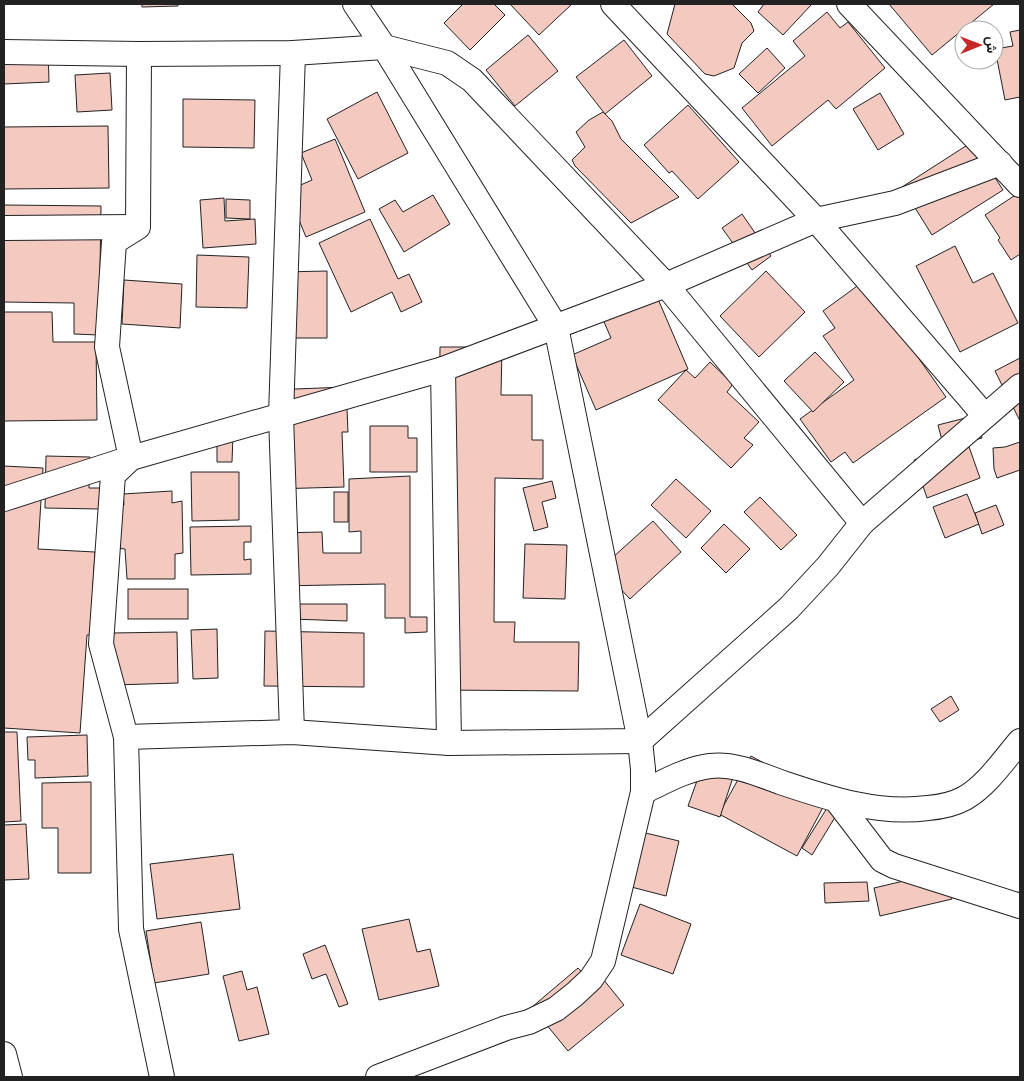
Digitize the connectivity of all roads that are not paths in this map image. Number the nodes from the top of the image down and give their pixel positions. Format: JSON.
{"nodes":[{"id":1,"x":355,"y":4,"type":"edge"},
{"id":2,"x":613,"y":4,"type":"edge"},
{"id":3,"x":849,"y":4,"type":"edge"},
{"id":4,"x":384,"y":47,"type":"junction"},
{"id":5,"x":4,"y":52,"type":"edge"},
{"id":6,"x":293,"y":53,"type":"junction"},
{"id":7,"x":139,"y":54,"type":"junction"},
{"id":8,"x":1000,"y":163,"type":"junction"},
{"id":9,"x":1020,"y":185,"type":"edge"},
{"id":10,"x":816,"y":220,"type":"junction"},
{"id":11,"x":4,"y":228,"type":"edge"},
{"id":12,"x":138,"y":228,"type":"junction"},
{"id":13,"x":666,"y":285,"type":"junction"},
{"id":14,"x":556,"y":327,"type":"junction"},
{"id":15,"x":443,"y":369,"type":"junction"},
{"id":16,"x":1020,"y":386,"type":"edge"},
{"id":17,"x":281,"y":416,"type":"junction"},
{"id":18,"x":985,"y":416,"type":"junction"},
{"id":19,"x":131,"y":458,"type":"junction"},
{"id":20,"x":4,"y":499,"type":"edge"},
{"id":21,"x":862,"y":523,"type":"junction"},
{"id":22,"x":292,"y":732,"type":"junction"},
{"id":23,"x":126,"y":737,"type":"junction"},
{"id":24,"x":640,"y":741,"type":"junction"},
{"id":25,"x":1020,"y":741,"type":"edge"},
{"id":26,"x":449,"y":743,"type":"junction"},
{"id":27,"x":643,"y":792,"type":"junction"},
{"id":28,"x":836,"y":800,"type":"junction"},
{"id":29,"x":1020,"y":906,"type":"edge"},
{"id":30,"x":4,"y":1054,"type":"edge"},
{"id":31,"x":10,"y":1077,"type":"edge"},
{"id":32,"x":162,"y":1077,"type":"edge"},
{"id":33,"x":378,"y":1077,"type":"edge"}],
"edges":[{"from":1,"to":4,"type":"street"},
{"from":2,"to":10,"type":"street"},
{"from":3,"to":8,"type":"street"},
{"from":4,"to":6,"type":"street"},
{"from":4,"to":13,"type":"street"},
{"from":4,"to":14,"type":"street"},
{"from":5,"to":7,"type":"street"},
{"from":6,"to":7,"type":"street"},
{"from":6,"to":17,"type":"street"},
{"from":7,"to":12,"type":"street"},
{"from":8,"to":9,"type":"street"},
{"from":8,"to":10,"type":"street"},
{"from":10,"to":13,"type":"street"},
{"from":10,"to":18,"type":"street"},
{"from":11,"to":12,"type":"street"},
{"from":12,"to":19,"type":"street"},
{"from":13,"to":14,"type":"street"},
{"from":13,"to":21,"type":"street"},
{"from":14,"to":15,"type":"street"},
{"from":14,"to":24,"type":"street"},
{"from":15,"to":17,"type":"street"},
{"from":15,"to":26,"type":"street"},
{"from":16,"to":18,"type":"street"},
{"from":17,"to":19,"type":"street"},
{"from":17,"to":22,"type":"street"},
{"from":18,"to":21,"type":"street"},
{"from":19,"to":20,"type":"street"},
{"from":19,"to":23,"type":"street"},
{"from":21,"to":24,"type":"street"},
{"from":22,"to":23,"type":"street"},
{"from":22,"to":26,"type":"street"},
{"from":23,"to":32,"type":"street"},
{"from":24,"to":26,"type":"street"},
{"from":24,"to":27,"type":"street"},
{"from":25,"to":28,"type":"street"},
{"from":27,"to":28,"type":"street"},
{"from":27,"to":33,"type":"street"},
{"from":28,"to":29,"type":"street"},
{"from":30,"to":31,"type":"street"}]}
